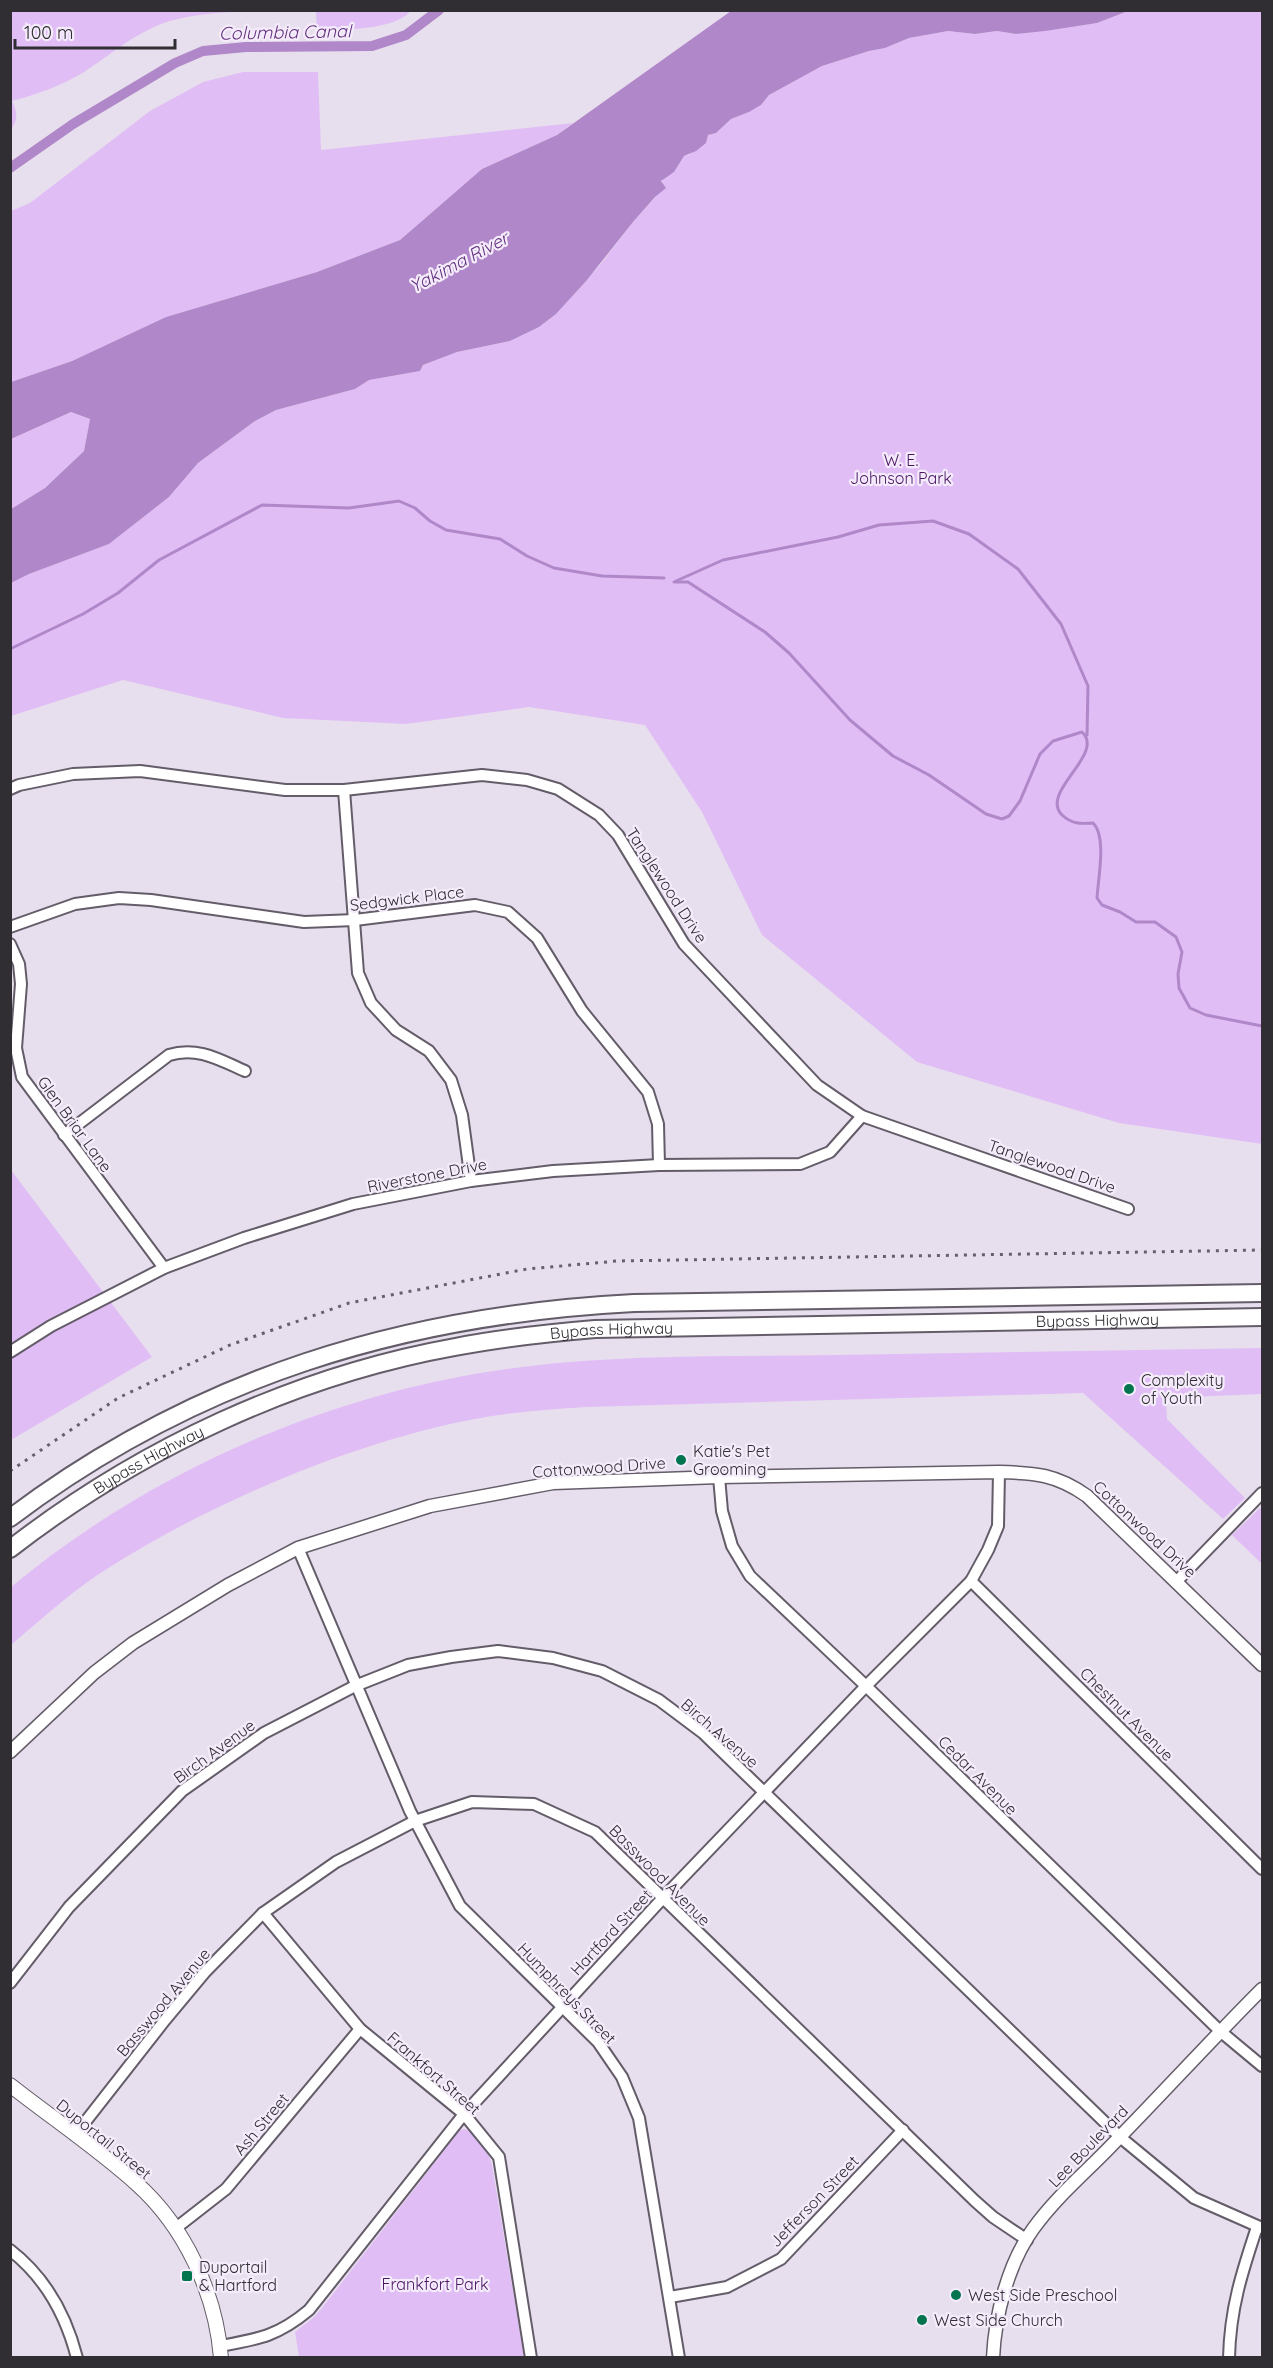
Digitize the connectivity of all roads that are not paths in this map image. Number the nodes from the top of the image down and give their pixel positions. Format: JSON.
{"nodes":[{"id":1,"x":10,"y":789,"type":"edge"},
{"id":2,"x":344,"y":790,"type":"junction"},
{"id":3,"x":355,"y":920,"type":"junction"},
{"id":4,"x":10,"y":927,"type":"edge"},
{"id":5,"x":10,"y":944,"type":"edge"},
{"id":6,"x":245,"y":1071,"type":"dead end"},
{"id":7,"x":862,"y":1116,"type":"junction"},
{"id":8,"x":64,"y":1135,"type":"junction"},
{"id":9,"x":658,"y":1165,"type":"junction"},
{"id":10,"x":471,"y":1180,"type":"junction"},
{"id":11,"x":1128,"y":1209,"type":"dead end"},
{"id":12,"x":164,"y":1268,"type":"junction"},
{"id":13,"x":1263,"y":1293,"type":"edge"},
{"id":14,"x":1263,"y":1317,"type":"edge"},
{"id":15,"x":10,"y":1353,"type":"edge"},
{"id":16,"x":999,"y":1472,"type":"junction"},
{"id":17,"x":719,"y":1477,"type":"junction"},
{"id":18,"x":1263,"y":1493,"type":"edge"},
{"id":19,"x":10,"y":1518,"type":"edge"},
{"id":20,"x":298,"y":1548,"type":"junction"},
{"id":21,"x":10,"y":1549,"type":"edge"},
{"id":22,"x":971,"y":1581,"type":"junction"},
{"id":23,"x":1177,"y":1581,"type":"junction"},
{"id":24,"x":1263,"y":1665,"type":"edge"},
{"id":25,"x":355,"y":1686,"type":"junction"},
{"id":26,"x":866,"y":1686,"type":"junction"},
{"id":27,"x":10,"y":1752,"type":"edge"},
{"id":28,"x":765,"y":1792,"type":"junction"},
{"id":29,"x":415,"y":1821,"type":"junction"},
{"id":30,"x":1263,"y":1869,"type":"edge"},
{"id":31,"x":662,"y":1899,"type":"junction"},
{"id":32,"x":263,"y":1913,"type":"junction"},
{"id":33,"x":10,"y":1983,"type":"edge"},
{"id":34,"x":1263,"y":1989,"type":"edge"},
{"id":35,"x":562,"y":2006,"type":"junction"},
{"id":36,"x":360,"y":2029,"type":"junction"},
{"id":37,"x":1220,"y":2031,"type":"junction"},
{"id":38,"x":1263,"y":2066,"type":"edge"},
{"id":39,"x":10,"y":2085,"type":"edge"},
{"id":40,"x":464,"y":2114,"type":"junction"},
{"id":41,"x":903,"y":2130,"type":"junction"},
{"id":42,"x":75,"y":2135,"type":"junction"},
{"id":43,"x":1120,"y":2137,"type":"junction"},
{"id":44,"x":176,"y":2228,"type":"junction"},
{"id":45,"x":1260,"y":2228,"type":"edge"},
{"id":46,"x":1027,"y":2240,"type":"junction"},
{"id":47,"x":10,"y":2250,"type":"edge"},
{"id":48,"x":670,"y":2297,"type":"junction"},
{"id":49,"x":221,"y":2352,"type":"edge"},
{"id":50,"x":77,"y":2358,"type":"edge"},
{"id":51,"x":531,"y":2358,"type":"edge"},
{"id":52,"x":679,"y":2358,"type":"edge"},
{"id":53,"x":993,"y":2358,"type":"edge"},
{"id":54,"x":1229,"y":2358,"type":"edge"}],
"edges":[{"from":1,"to":2,"type":"street","name":"Tanglewood Drive"},
{"from":2,"to":3,"type":"street"},
{"from":2,"to":7,"type":"street","name":"Tanglewood Drive"},
{"from":3,"to":4,"type":"street","name":"Sedgwick Place"},
{"from":3,"to":9,"type":"street","name":"Sedgwick Place"},
{"from":3,"to":10,"type":"street"},
{"from":5,"to":8,"type":"street","name":"Glen Briar Lane"},
{"from":6,"to":8,"type":"street"},
{"from":7,"to":9,"type":"street","name":"Riverstone Drive"},
{"from":7,"to":11,"type":"street","name":"Tanglewood Drive"},
{"from":8,"to":12,"type":"street","name":"Glen Briar Lane"},
{"from":9,"to":10,"type":"street","name":"Riverstone Drive"},
{"from":10,"to":12,"type":"street","name":"Riverstone Drive"},
{"from":12,"to":15,"type":"street","name":"Riverstone Drive"},
{"from":13,"to":19,"type":"highway","name":"Bypass Highway"},
{"from":14,"to":21,"type":"highway","name":"Bypass Highway"},
{"from":16,"to":17,"type":"street","name":"Cottonwood Drive"},
{"from":16,"to":22,"type":"street","name":"Hartford Street"},
{"from":16,"to":23,"type":"street","name":"Cottonwood Drive"},
{"from":17,"to":20,"type":"street","name":"Cottonwood Drive"},
{"from":17,"to":26,"type":"street","name":"Cedar Avenue"},
{"from":18,"to":23,"type":"street"},
{"from":20,"to":25,"type":"street","name":"Humphreys Street"},
{"from":20,"to":27,"type":"street","name":"Cottonwood Drive"},
{"from":22,"to":26,"type":"street","name":"Hartford Street"},
{"from":22,"to":30,"type":"street","name":"Chestnut Avenue"},
{"from":23,"to":24,"type":"street","name":"Cottonwood Drive"},
{"from":25,"to":28,"type":"street","name":"Birch Avenue"},
{"from":25,"to":29,"type":"street","name":"Humphreys Street"},
{"from":25,"to":33,"type":"street","name":"Birch Avenue"},
{"from":26,"to":28,"type":"street","name":"Hartford Street"},
{"from":26,"to":37,"type":"street","name":"Cedar Avenue"},
{"from":28,"to":31,"type":"street","name":"Hartford Street"},
{"from":28,"to":43,"type":"street","name":"Birch Avenue"},
{"from":29,"to":31,"type":"street","name":"Basswood Avenue"},
{"from":29,"to":32,"type":"street","name":"Basswood Avenue"},
{"from":29,"to":35,"type":"street","name":"Humphreys Street"},
{"from":31,"to":35,"type":"street","name":"Hartford Street"},
{"from":31,"to":41,"type":"street","name":"Basswood Avenue"},
{"from":32,"to":36,"type":"street","name":"Frankfort Street"},
{"from":32,"to":42,"type":"street","name":"Basswood Avenue"},
{"from":34,"to":37,"type":"street","name":"Lee Boulevard"},
{"from":35,"to":40,"type":"street","name":"Hartford Street"},
{"from":35,"to":48,"type":"street","name":"Humphreys Street"},
{"from":36,"to":40,"type":"street","name":"Frankfort Street"},
{"from":36,"to":44,"type":"street","name":"Ash Street"},
{"from":37,"to":38,"type":"street","name":"Cedar Avenue"},
{"from":37,"to":43,"type":"street","name":"Lee Boulevard"},
{"from":39,"to":42,"type":"main road","name":"Duportail Street"},
{"from":40,"to":49,"type":"street","name":"Hartford Street"},
{"from":40,"to":51,"type":"street","name":"Frankfort Street"},
{"from":41,"to":46,"type":"street","name":"Basswood Avenue"},
{"from":41,"to":48,"type":"street","name":"Jefferson Street"},
{"from":42,"to":44,"type":"main road","name":"Duportail Street"},
{"from":43,"to":45,"type":"street","name":"Birch Avenue"},
{"from":43,"to":46,"type":"street","name":"Lee Boulevard"},
{"from":44,"to":49,"type":"main road","name":"Duportail Street"},
{"from":45,"to":54,"type":"street"},
{"from":46,"to":53,"type":"street","name":"Lee Boulevard"},
{"from":47,"to":50,"type":"street"},
{"from":48,"to":52,"type":"street","name":"Humphreys Street"}]}
